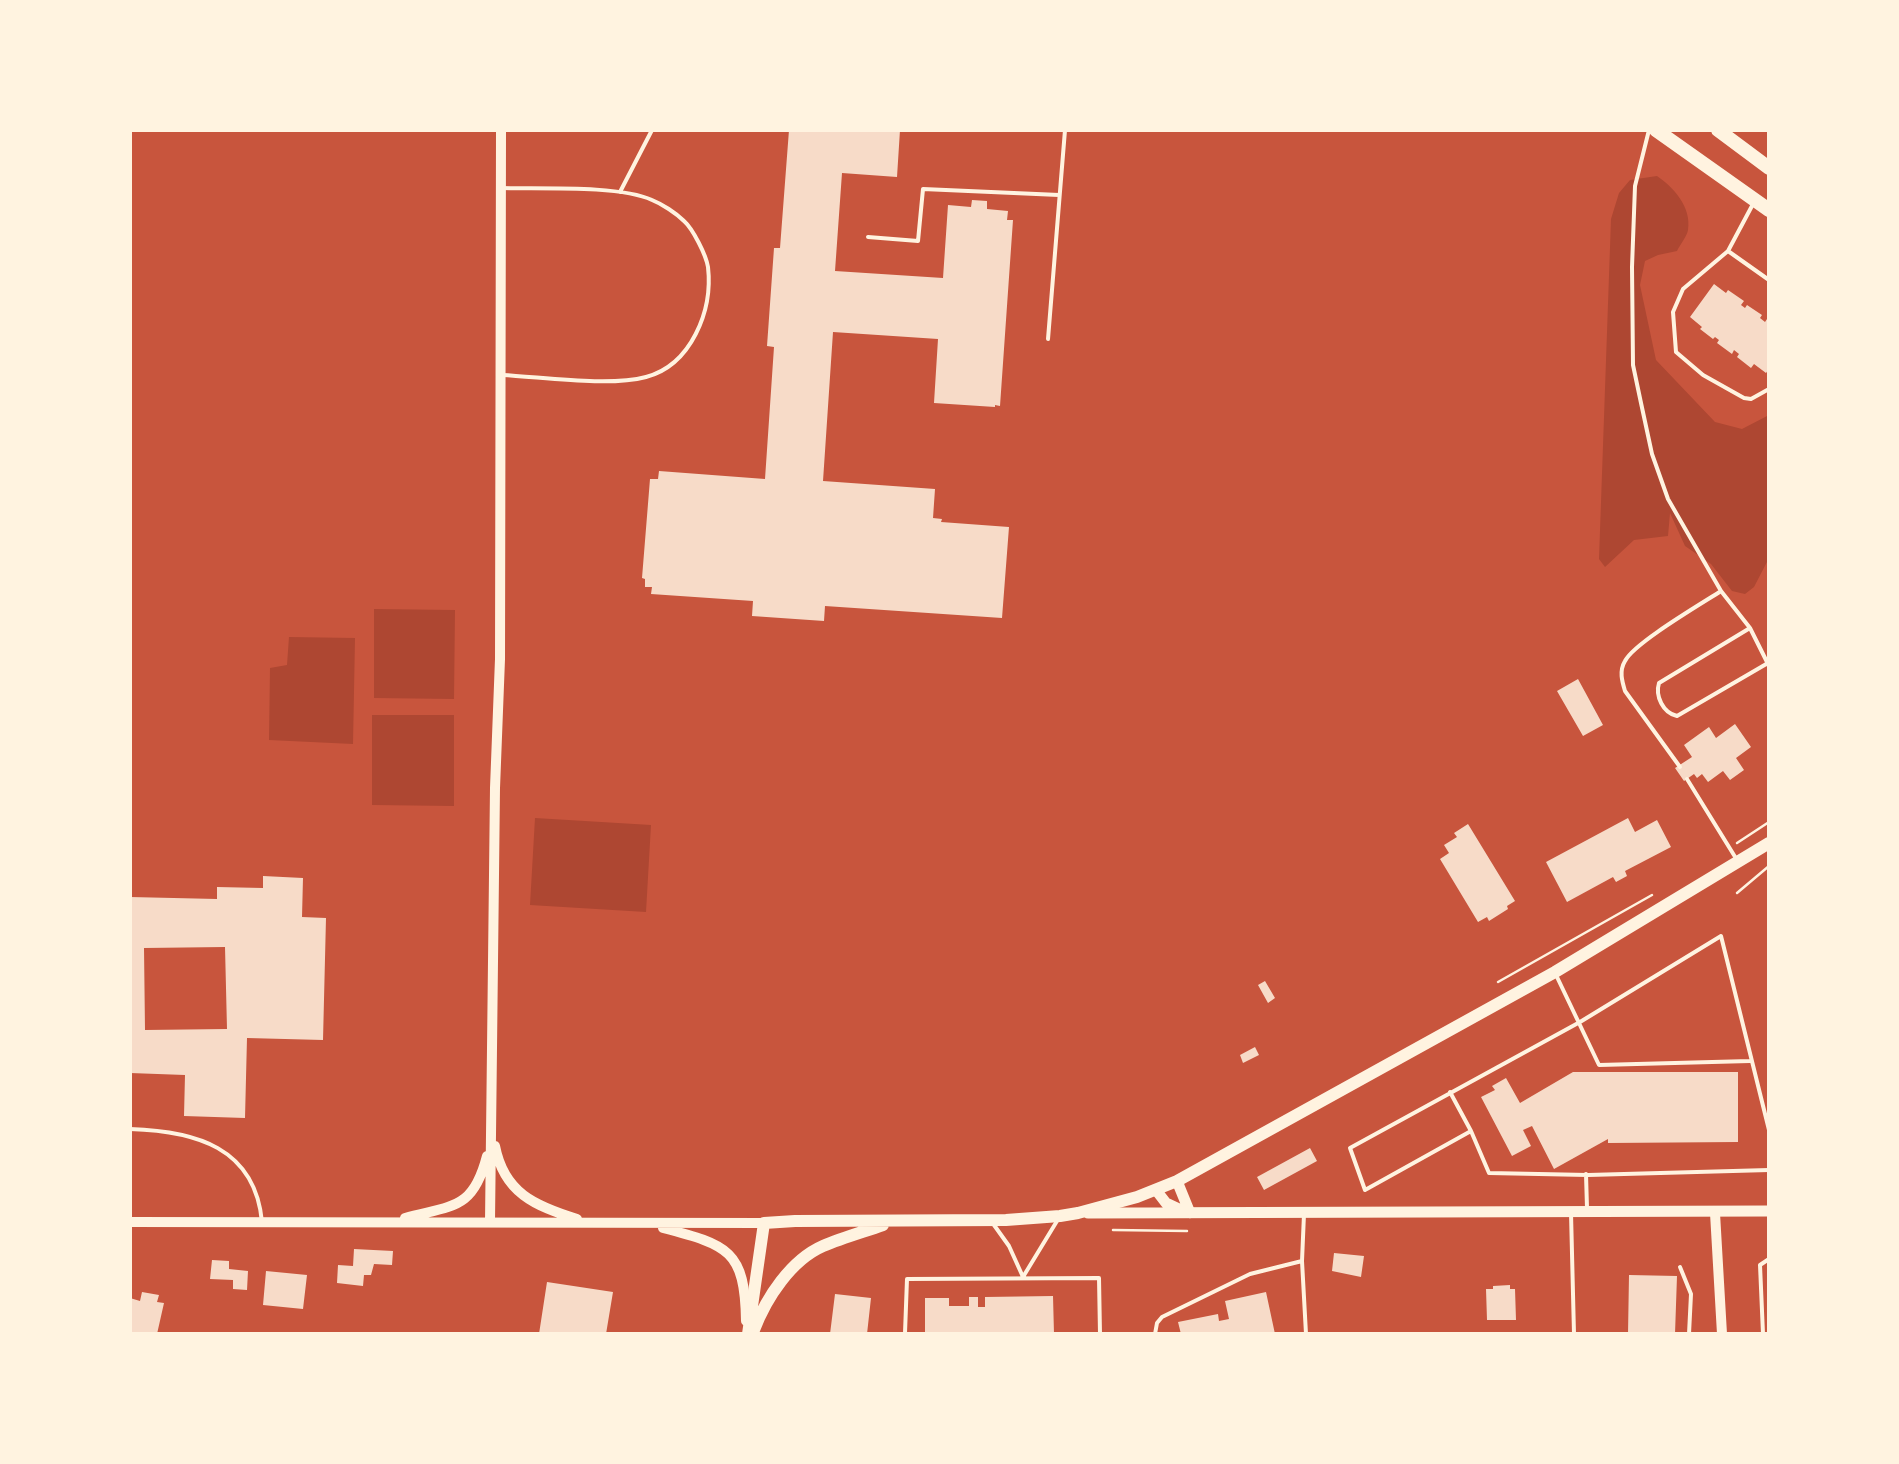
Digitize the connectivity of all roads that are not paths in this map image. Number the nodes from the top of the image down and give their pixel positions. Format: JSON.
{"nodes":[{"id":1,"x":500,"y":130,"type":"edge"},
{"id":2,"x":652,"y":130,"type":"edge"},
{"id":3,"x":1065,"y":130,"type":"edge"},
{"id":4,"x":1653,"y":130,"type":"edge"},
{"id":5,"x":1718,"y":130,"type":"edge"},
{"id":6,"x":1769,"y":168,"type":"edge"},
{"id":7,"x":500,"y":188,"type":"junction"},
{"id":8,"x":620,"y":192,"type":"junction"},
{"id":9,"x":1060,"y":195,"type":"junction"},
{"id":10,"x":1755,"y":200,"type":"junction"},
{"id":11,"x":1769,"y":210,"type":"edge"},
{"id":12,"x":868,"y":237,"type":"dead end"},
{"id":13,"x":1728,"y":251,"type":"junction"},
{"id":14,"x":1769,"y":280,"type":"edge"},
{"id":15,"x":1048,"y":339,"type":"dead end"},
{"id":16,"x":502,"y":374,"type":"junction"},
{"id":17,"x":1769,"y":389,"type":"edge"},
{"id":18,"x":1721,"y":591,"type":"junction"},
{"id":19,"x":1750,"y":628,"type":"junction"},
{"id":20,"x":1768,"y":664,"type":"edge"},
{"id":21,"x":1680,"y":767,"type":"dead end"},
{"id":22,"x":1686,"y":779,"type":"dead end"},
{"id":23,"x":1769,"y":843,"type":"edge"},
{"id":24,"x":1738,"y":862,"type":"junction"},
{"id":25,"x":1555,"y":972,"type":"junction"},
{"id":26,"x":1580,"y":1022,"type":"junction"},
{"id":27,"x":1750,"y":1060,"type":"junction"},
{"id":28,"x":1450,"y":1092,"type":"junction"},
{"id":29,"x":491,"y":1125,"type":"junction"},
{"id":30,"x":130,"y":1128,"type":"edge"},
{"id":31,"x":1769,"y":1130,"type":"edge"},
{"id":32,"x":1472,"y":1132,"type":"junction"},
{"id":33,"x":1769,"y":1170,"type":"edge"},
{"id":34,"x":1586,"y":1174,"type":"junction"},
{"id":35,"x":1177,"y":1180,"type":"junction"},
{"id":36,"x":1156,"y":1190,"type":"junction"},
{"id":37,"x":1715,"y":1212,"type":"junction"},
{"id":38,"x":1769,"y":1212,"type":"edge"},
{"id":39,"x":1078,"y":1213,"type":"junction"},
{"id":40,"x":1190,"y":1213,"type":"junction"},
{"id":41,"x":1587,"y":1213,"type":"junction"},
{"id":42,"x":1304,"y":1214,"type":"junction"},
{"id":43,"x":1572,"y":1214,"type":"junction"},
{"id":44,"x":1060,"y":1216,"type":"junction"},
{"id":45,"x":895,"y":1220,"type":"junction"},
{"id":46,"x":990,"y":1220,"type":"junction"},
{"id":47,"x":490,"y":1221,"type":"junction"},
{"id":48,"x":130,"y":1222,"type":"edge"},
{"id":49,"x":262,"y":1222,"type":"junction"},
{"id":50,"x":393,"y":1222,"type":"junction"},
{"id":51,"x":592,"y":1223,"type":"junction"},
{"id":52,"x":648,"y":1224,"type":"junction"},
{"id":53,"x":764,"y":1224,"type":"junction"},
{"id":54,"x":1769,"y":1259,"type":"edge"},
{"id":55,"x":1302,"y":1261,"type":"junction"},
{"id":56,"x":1680,"y":1267,"type":"dead end"},
{"id":57,"x":1023,"y":1277,"type":"junction"},
{"id":58,"x":749,"y":1334,"type":"edge"},
{"id":59,"x":905,"y":1334,"type":"edge"},
{"id":60,"x":1100,"y":1334,"type":"edge"},
{"id":61,"x":1155,"y":1334,"type":"edge"},
{"id":62,"x":1306,"y":1334,"type":"edge"},
{"id":63,"x":1574,"y":1334,"type":"edge"},
{"id":64,"x":1689,"y":1334,"type":"edge"},
{"id":65,"x":1722,"y":1334,"type":"edge"},
{"id":66,"x":1762,"y":1334,"type":"edge"}],
"edges":[{"from":1,"to":7,"type":"street"},
{"from":2,"to":8,"type":"lane"},
{"from":3,"to":9,"type":"lane"},
{"from":4,"to":10,"type":"highway"},
{"from":4,"to":18,"type":"lane"},
{"from":5,"to":6,"type":"highway"},
{"from":7,"to":8,"type":"lane"},
{"from":7,"to":16,"type":"street"},
{"from":8,"to":16,"type":"lane"},
{"from":9,"to":12,"type":"lane"},
{"from":9,"to":15,"type":"lane"},
{"from":10,"to":11,"type":"highway"},
{"from":10,"to":13,"type":"lane"},
{"from":13,"to":14,"type":"lane"},
{"from":13,"to":17,"type":"lane"},
{"from":16,"to":29,"type":"street"},
{"from":18,"to":19,"type":"lane"},
{"from":18,"to":21,"type":"lane"},
{"from":19,"to":20,"type":"lane"},
{"from":19,"to":20,"type":"lane"},
{"from":22,"to":24,"type":"lane"},
{"from":23,"to":24,"type":"main road"},
{"from":24,"to":25,"type":"main road"},
{"from":25,"to":26,"type":"lane"},
{"from":25,"to":35,"type":"main road"},
{"from":26,"to":27,"type":"lane"},
{"from":26,"to":27,"type":"lane"},
{"from":26,"to":28,"type":"lane"},
{"from":27,"to":31,"type":"lane"},
{"from":28,"to":32,"type":"lane"},
{"from":28,"to":32,"type":"lane"},
{"from":29,"to":47,"type":"street"},
{"from":29,"to":50,"type":"street"},
{"from":29,"to":51,"type":"street"},
{"from":30,"to":49,"type":"lane"},
{"from":32,"to":34,"type":"lane"},
{"from":33,"to":34,"type":"lane"},
{"from":34,"to":41,"type":"lane"},
{"from":35,"to":36,"type":"main road"},
{"from":35,"to":40,"type":"main road"},
{"from":36,"to":39,"type":"main road"},
{"from":36,"to":40,"type":"main road"},
{"from":37,"to":38,"type":"main road"},
{"from":37,"to":41,"type":"main road"},
{"from":37,"to":65,"type":"street"},
{"from":39,"to":40,"type":"main road"},
{"from":39,"to":44,"type":"main road"},
{"from":40,"to":42,"type":"main road"},
{"from":41,"to":43,"type":"main road"},
{"from":42,"to":43,"type":"main road"},
{"from":42,"to":55,"type":"lane"},
{"from":43,"to":63,"type":"lane"},
{"from":44,"to":46,"type":"main road"},
{"from":44,"to":57,"type":"lane"},
{"from":45,"to":46,"type":"main road"},
{"from":45,"to":53,"type":"main road"},
{"from":45,"to":58,"type":"main road"},
{"from":46,"to":57,"type":"lane"},
{"from":47,"to":50,"type":"street"},
{"from":47,"to":51,"type":"street"},
{"from":48,"to":49,"type":"street"},
{"from":49,"to":50,"type":"street"},
{"from":51,"to":52,"type":"street"},
{"from":52,"to":53,"type":"street"},
{"from":52,"to":58,"type":"street"},
{"from":53,"to":58,"type":"main road"},
{"from":54,"to":66,"type":"lane"},
{"from":55,"to":61,"type":"lane"},
{"from":55,"to":62,"type":"lane"},
{"from":56,"to":64,"type":"lane"},
{"from":57,"to":59,"type":"lane"},
{"from":57,"to":60,"type":"lane"}]}
